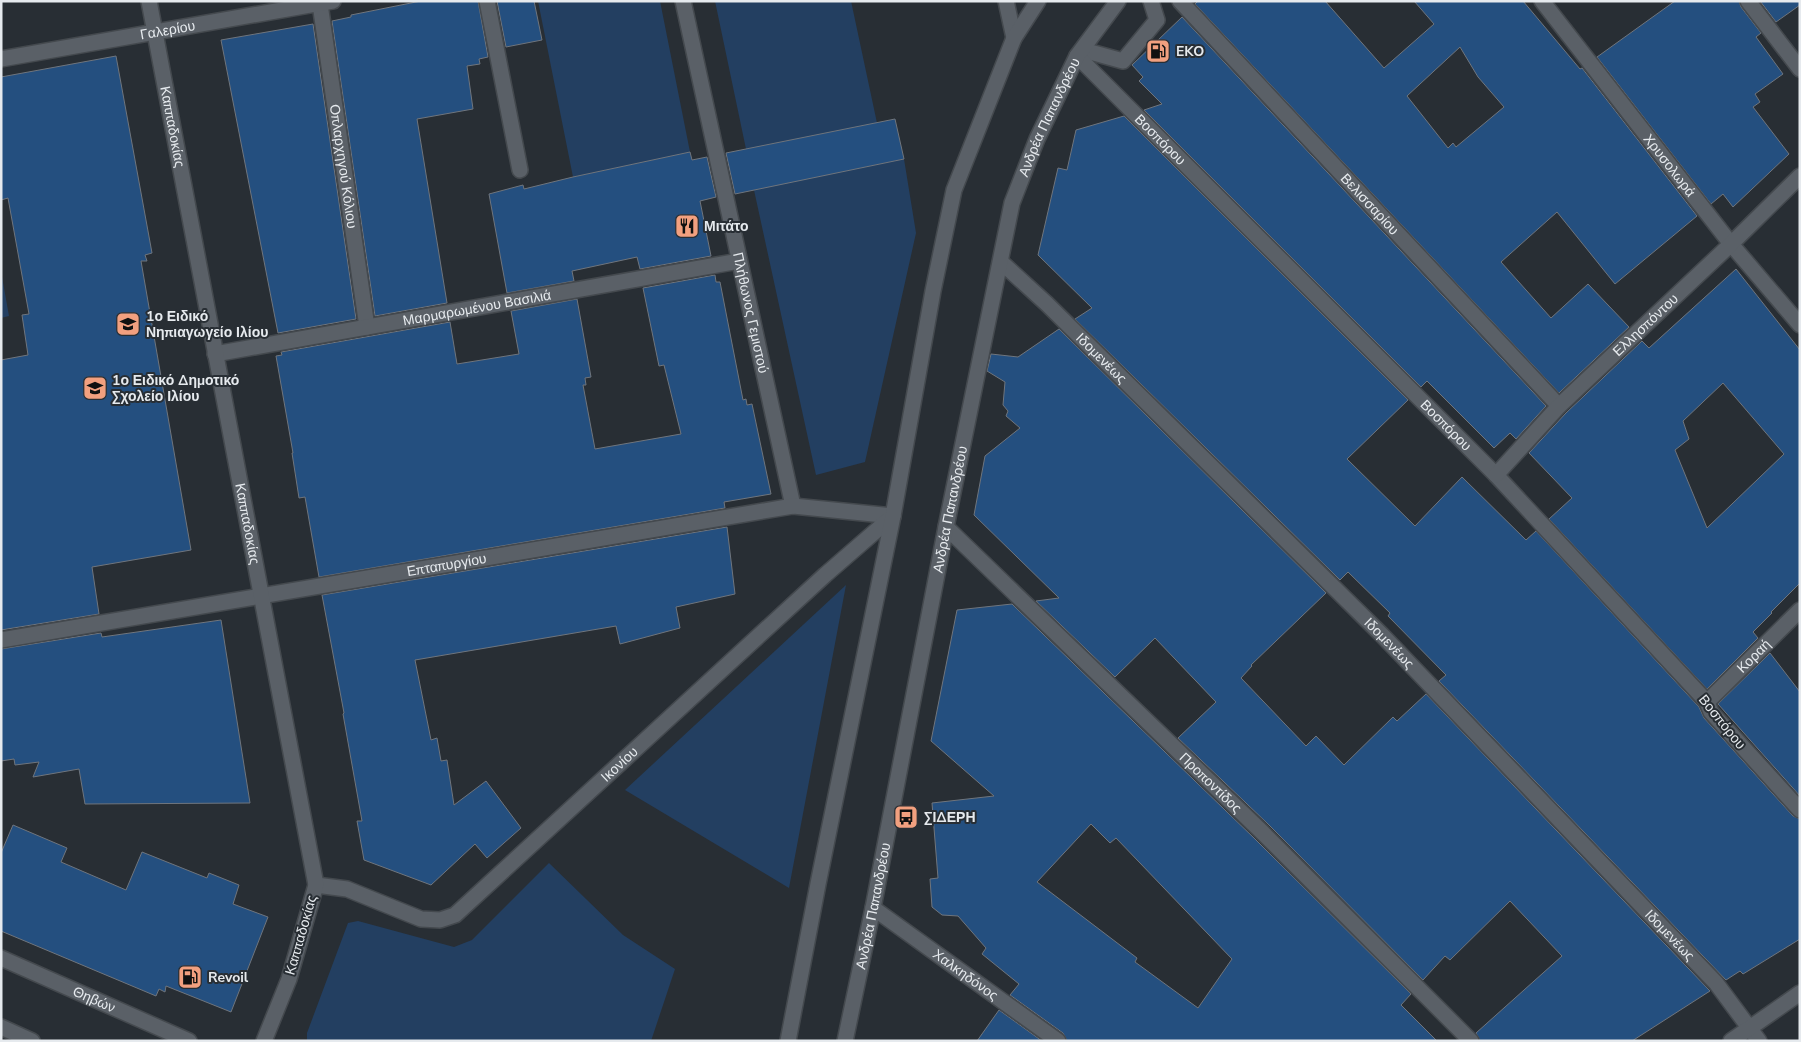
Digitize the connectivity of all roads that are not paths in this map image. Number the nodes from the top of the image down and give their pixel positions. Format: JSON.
{"nodes":[{"id":1,"x":149,"y":1,"type":"edge"},
{"id":2,"x":487,"y":1,"type":"edge"},
{"id":3,"x":684,"y":1,"type":"edge"},
{"id":4,"x":1006,"y":1,"type":"edge"},
{"id":5,"x":1038,"y":1,"type":"edge"},
{"id":6,"x":1118,"y":1,"type":"edge"},
{"id":7,"x":1151,"y":1,"type":"edge"},
{"id":8,"x":1180,"y":1,"type":"edge"},
{"id":9,"x":1542,"y":1,"type":"edge"},
{"id":10,"x":1748,"y":1,"type":"edge"},
{"id":11,"x":327,"y":3,"type":"edge"},
{"id":12,"x":155,"y":32,"type":"junction"},
{"id":13,"x":1014,"y":38,"type":"junction"},
{"id":14,"x":1080,"y":53,"type":"junction"},
{"id":15,"x":1,"y":59,"type":"edge"},
{"id":16,"x":1800,"y":69,"type":"edge"},
{"id":17,"x":520,"y":170,"type":"dead end"},
{"id":18,"x":1800,"y":176,"type":"edge"},
{"id":19,"x":1731,"y":244,"type":"junction"},
{"id":20,"x":739,"y":261,"type":"junction"},
{"id":21,"x":1001,"y":262,"type":"junction"},
{"id":22,"x":1800,"y":325,"type":"edge"},
{"id":23,"x":367,"y":327,"type":"junction"},
{"id":24,"x":215,"y":354,"type":"junction"},
{"id":25,"x":1559,"y":406,"type":"junction"},
{"id":26,"x":1496,"y":475,"type":"junction"},
{"id":27,"x":793,"y":506,"type":"junction"},
{"id":28,"x":893,"y":516,"type":"junction"},
{"id":29,"x":946,"y":527,"type":"junction"},
{"id":30,"x":261,"y":596,"type":"junction"},
{"id":31,"x":1800,"y":610,"type":"edge"},
{"id":32,"x":1,"y":640,"type":"edge"},
{"id":33,"x":1707,"y":702,"type":"junction"},
{"id":34,"x":1800,"y":810,"type":"edge"},
{"id":35,"x":316,"y":885,"type":"junction"},
{"id":36,"x":873,"y":908,"type":"junction"},
{"id":37,"x":1,"y":958,"type":"edge"},
{"id":38,"x":1800,"y":993,"type":"edge"},
{"id":39,"x":1750,"y":1028,"type":"junction"},
{"id":40,"x":5,"y":1033,"type":"edge"},
{"id":41,"x":32,"y":1041,"type":"edge"},
{"id":42,"x":188,"y":1041,"type":"edge"},
{"id":43,"x":264,"y":1041,"type":"edge"},
{"id":44,"x":788,"y":1041,"type":"edge"},
{"id":45,"x":845,"y":1041,"type":"edge"},
{"id":46,"x":1058,"y":1041,"type":"edge"},
{"id":47,"x":1471,"y":1041,"type":"edge"},
{"id":48,"x":1731,"y":1041,"type":"edge"},
{"id":49,"x":1759,"y":1041,"type":"edge"}],
"edges":[{"from":1,"to":12,"type":"street","name":"Καππαδοκίας"},
{"from":2,"to":17,"type":"street"},
{"from":3,"to":20,"type":"street","name":"Πλήθωνος Γεμιστού"},
{"from":4,"to":13,"type":"street"},
{"from":5,"to":13,"type":"street"},
{"from":6,"to":14,"type":"street","name":"Ανδρέα Παπανδρέου"},
{"from":7,"to":14,"type":"street"},
{"from":8,"to":25,"type":"street","name":"Βελισσαρίου"},
{"from":9,"to":19,"type":"street","name":"Χρυσολωρά"},
{"from":10,"to":16,"type":"street"},
{"from":11,"to":12,"type":"street","name":"Γαλερίου"},
{"from":11,"to":23,"type":"street","name":"Οπλαρχηγού Κόλιου"},
{"from":12,"to":15,"type":"street","name":"Γαλερίου"},
{"from":12,"to":24,"type":"street","name":"Καππαδοκίας"},
{"from":13,"to":28,"type":"street"},
{"from":14,"to":21,"type":"street","name":"Ανδρέα Παπανδρέου"},
{"from":14,"to":26,"type":"street","name":"Βοσπόρου"},
{"from":18,"to":19,"type":"street","name":"Ελλησπόντου"},
{"from":19,"to":22,"type":"street","name":"Χρυσολωρά"},
{"from":19,"to":25,"type":"street","name":"Ελλησπόντου"},
{"from":20,"to":23,"type":"street","name":"Μαρμαρωμένου Βασιλιά"},
{"from":20,"to":27,"type":"street","name":"Πλήθωνος Γεμιστού"},
{"from":21,"to":29,"type":"street","name":"Ανδρέα Παπανδρέου"},
{"from":21,"to":39,"type":"street","name":"Ιδομενέως"},
{"from":23,"to":24,"type":"street","name":"Μαρμαρωμένου Βασιλιά"},
{"from":24,"to":30,"type":"street","name":"Καππαδοκίας"},
{"from":25,"to":26,"type":"street","name":"Ελλησπόντου"},
{"from":26,"to":33,"type":"street","name":"Βοσπόρου"},
{"from":27,"to":28,"type":"street","name":"Επταπυργίου"},
{"from":27,"to":30,"type":"street","name":"Επταπυργίου"},
{"from":28,"to":35,"type":"street","name":"Ικονίου"},
{"from":28,"to":44,"type":"street"},
{"from":29,"to":36,"type":"street","name":"Ανδρέα Παπανδρέου"},
{"from":29,"to":47,"type":"street","name":"Προποντίδος"},
{"from":30,"to":32,"type":"street","name":"Επταπυργίου"},
{"from":30,"to":35,"type":"street","name":"Καππαδοκίας"},
{"from":31,"to":33,"type":"street","name":"Κοραή"},
{"from":33,"to":34,"type":"street","name":"Βοσπόρου"},
{"from":35,"to":43,"type":"street","name":"Καππαδοκίας"},
{"from":36,"to":45,"type":"street","name":"Ανδρέα Παπανδρέου"},
{"from":36,"to":46,"type":"street","name":"Χαλκηδόνος"},
{"from":37,"to":42,"type":"street","name":"Θηβών"},
{"from":38,"to":39,"type":"street"},
{"from":39,"to":48,"type":"street"},
{"from":39,"to":49,"type":"street","name":"Ιδομενέως"},
{"from":40,"to":41,"type":"street"}]}
